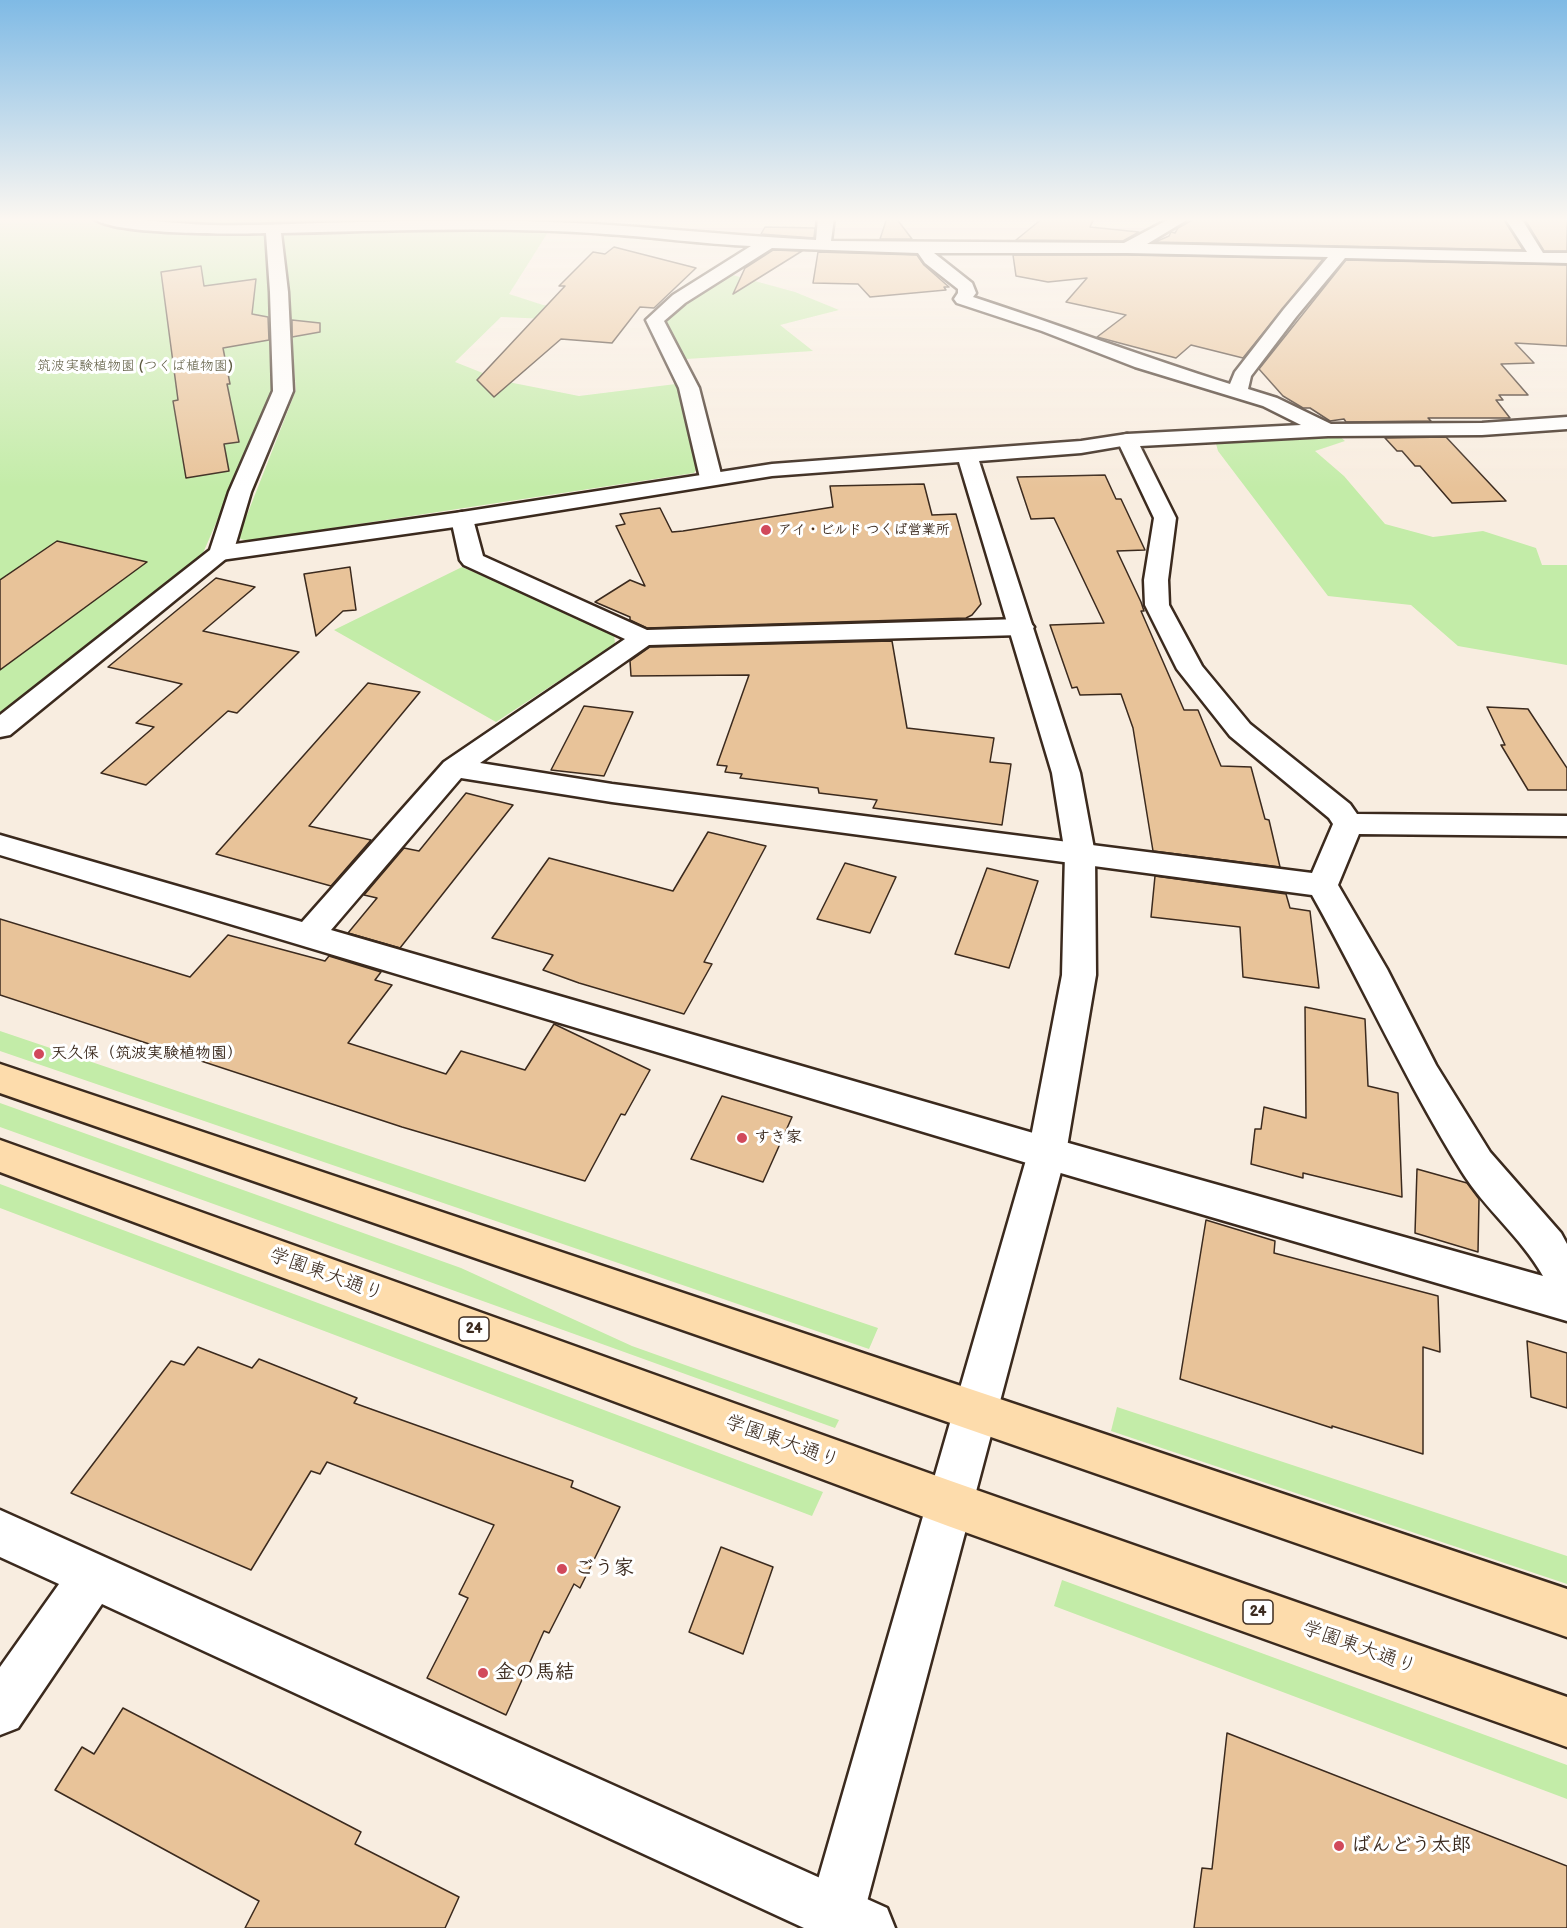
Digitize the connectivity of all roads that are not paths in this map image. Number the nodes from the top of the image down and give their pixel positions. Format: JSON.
{"nodes":[{"id":1,"x":280,"y":308,"type":"edge"},
{"id":2,"x":669,"y":308,"type":"edge"},
{"id":3,"x":990,"y":308,"type":"edge"},
{"id":4,"x":1295,"y":308,"type":"edge"},
{"id":5,"x":1238,"y":392,"type":"junction"},
{"id":6,"x":1567,"y":423,"type":"edge"},
{"id":7,"x":1328,"y":430,"type":"junction"},
{"id":8,"x":1127,"y":440,"type":"junction"},
{"id":9,"x":967,"y":455,"type":"junction"},
{"id":10,"x":711,"y":478,"type":"junction"},
{"id":11,"x":462,"y":519,"type":"junction"},
{"id":12,"x":222,"y":553,"type":"junction"},
{"id":13,"x":1021,"y":627,"type":"junction"},
{"id":14,"x":643,"y":638,"type":"junction"},
{"id":15,"x":0,"y":729,"type":"edge"},
{"id":16,"x":454,"y":768,"type":"junction"},
{"id":17,"x":1348,"y":824,"type":"junction"},
{"id":18,"x":1567,"y":826,"type":"edge"},
{"id":19,"x":0,"y":845,"type":"edge"},
{"id":20,"x":1080,"y":854,"type":"junction"},
{"id":21,"x":1322,"y":885,"type":"junction"},
{"id":22,"x":308,"y":936,"type":"junction"},
{"id":23,"x":0,"y":1078,"type":"edge"},
{"id":24,"x":1047,"y":1153,"type":"junction"},
{"id":25,"x":0,"y":1156,"type":"edge"},
{"id":26,"x":1567,"y":1281,"type":"edge"},
{"id":27,"x":1567,"y":1302,"type":"edge"},
{"id":28,"x":974,"y":1410,"type":"junction"},
{"id":29,"x":948,"y":1503,"type":"junction"},
{"id":30,"x":0,"y":1533,"type":"edge"},
{"id":31,"x":94,"y":1575,"type":"junction"},
{"id":32,"x":1567,"y":1613,"type":"edge"},
{"id":33,"x":0,"y":1710,"type":"edge"},
{"id":34,"x":1567,"y":1722,"type":"edge"},
{"id":35,"x":845,"y":1923,"type":"edge"}],
"edges":[{"from":1,"to":12,"type":"street"},
{"from":2,"to":10,"type":"street"},
{"from":3,"to":5,"type":"street"},
{"from":4,"to":5,"type":"street"},
{"from":5,"to":7,"type":"street"},
{"from":6,"to":7,"type":"street"},
{"from":7,"to":8,"type":"street"},
{"from":8,"to":9,"type":"street"},
{"from":8,"to":17,"type":"street"},
{"from":9,"to":10,"type":"street"},
{"from":9,"to":13,"type":"street"},
{"from":10,"to":11,"type":"street"},
{"from":11,"to":12,"type":"street"},
{"from":11,"to":14,"type":"street"},
{"from":12,"to":15,"type":"street"},
{"from":13,"to":14,"type":"street"},
{"from":13,"to":20,"type":"street"},
{"from":14,"to":16,"type":"street"},
{"from":16,"to":20,"type":"street"},
{"from":16,"to":22,"type":"street"},
{"from":17,"to":18,"type":"street"},
{"from":17,"to":21,"type":"street"},
{"from":19,"to":22,"type":"street"},
{"from":20,"to":21,"type":"street"},
{"from":20,"to":24,"type":"street"},
{"from":21,"to":26,"type":"street"},
{"from":22,"to":24,"type":"street"},
{"from":23,"to":28,"type":"main road"},
{"from":24,"to":27,"type":"street"},
{"from":24,"to":28,"type":"street"},
{"from":25,"to":29,"type":"main road","name":"学園東大通り","number":"24"},
{"from":28,"to":29,"type":"street"},
{"from":28,"to":32,"type":"main road"},
{"from":29,"to":34,"type":"main road","name":"学園東大通り","number":"24"},
{"from":29,"to":35,"type":"street"},
{"from":30,"to":31,"type":"street"},
{"from":31,"to":33,"type":"street"},
{"from":31,"to":35,"type":"street"}]}
